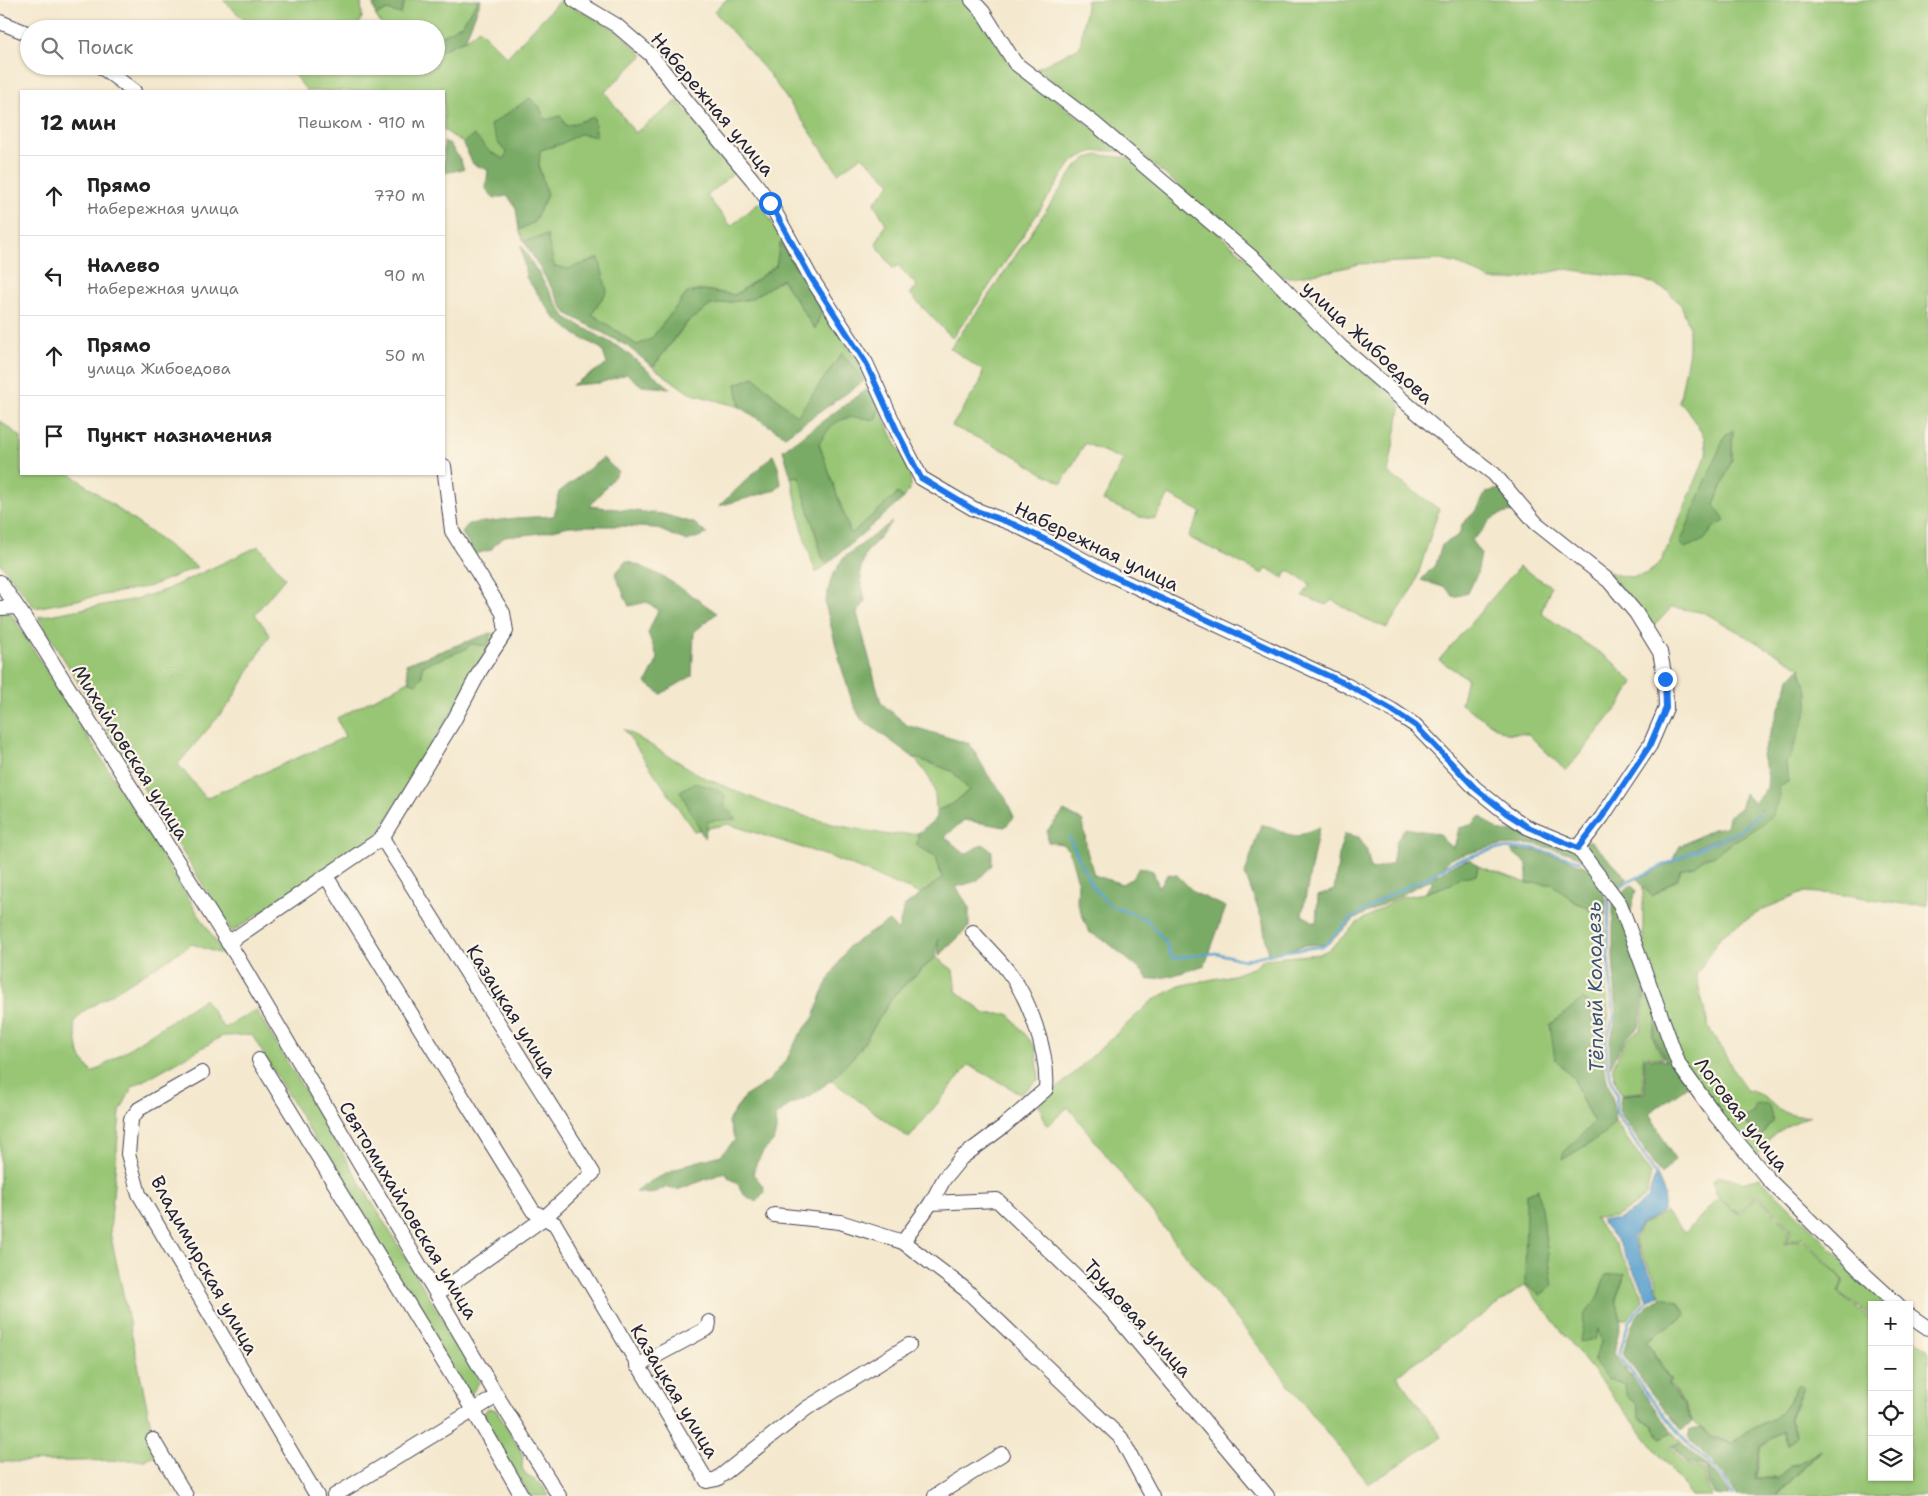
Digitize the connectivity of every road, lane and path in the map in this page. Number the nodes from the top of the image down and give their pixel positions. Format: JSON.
{"nodes":[{"id":1,"x":574,"y":0,"type":"edge"},
{"id":2,"x":972,"y":0,"type":"edge"},
{"id":3,"x":0,"y":22,"type":"edge"},
{"id":4,"x":20,"y":30,"type":"edge"},
{"id":5,"x":112,"y":75,"type":"edge"},
{"id":6,"x":133,"y":90,"type":"edge"},
{"id":7,"x":445,"y":474,"type":"edge"},
{"id":8,"x":0,"y":582,"type":"edge"},
{"id":9,"x":17,"y":607,"type":"junction"},
{"id":10,"x":0,"y":608,"type":"edge"},
{"id":11,"x":382,"y":838,"type":"junction"},
{"id":12,"x":1581,"y":852,"type":"junction"},
{"id":13,"x":326,"y":876,"type":"junction"},
{"id":14,"x":973,"y":932,"type":"dead end"},
{"id":15,"x":228,"y":943,"type":"junction"},
{"id":16,"x":259,"y":1060,"type":"dead end"},
{"id":17,"x":202,"y":1072,"type":"dead end"},
{"id":18,"x":931,"y":1204,"type":"junction"},
{"id":19,"x":774,"y":1215,"type":"dead end"},
{"id":20,"x":544,"y":1218,"type":"junction"},
{"id":21,"x":903,"y":1242,"type":"junction"},
{"id":22,"x":437,"y":1294,"type":"junction"},
{"id":23,"x":1894,"y":1301,"type":"edge"},
{"id":24,"x":1913,"y":1318,"type":"edge"},
{"id":25,"x":709,"y":1322,"type":"dead end"},
{"id":26,"x":1928,"y":1328,"type":"edge"},
{"id":27,"x":909,"y":1345,"type":"dead end"},
{"id":28,"x":638,"y":1366,"type":"junction"},
{"id":29,"x":497,"y":1396,"type":"junction"},
{"id":30,"x":473,"y":1410,"type":"junction"},
{"id":31,"x":153,"y":1440,"type":"dead end"},
{"id":32,"x":1002,"y":1454,"type":"dead end"},
{"id":33,"x":186,"y":1496,"type":"edge"},
{"id":34,"x":317,"y":1496,"type":"edge"},
{"id":35,"x":334,"y":1496,"type":"edge"},
{"id":36,"x":522,"y":1496,"type":"edge"},
{"id":37,"x":559,"y":1496,"type":"edge"},
{"id":38,"x":934,"y":1496,"type":"edge"},
{"id":39,"x":1152,"y":1496,"type":"edge"},
{"id":40,"x":1267,"y":1496,"type":"edge"}],
"edges":[{"from":1,"to":12,"type":"street","name":"Набережная улица"},
{"from":2,"to":12,"type":"street","name":"улица Жибоедова"},
{"from":3,"to":4,"type":"street"},
{"from":5,"to":6,"type":"street"},
{"from":7,"to":11,"type":"street"},
{"from":8,"to":9,"type":"street","name":"Михайловская улица"},
{"from":9,"to":10,"type":"street"},
{"from":9,"to":15,"type":"street","name":"Михайловская улица"},
{"from":11,"to":13,"type":"street"},
{"from":11,"to":20,"type":"street","name":"Казацкая улица"},
{"from":12,"to":23,"type":"street","name":"Логовая улица"},
{"from":13,"to":15,"type":"street"},
{"from":13,"to":20,"type":"street","name":"Казацкая улица"},
{"from":14,"to":18,"type":"street"},
{"from":15,"to":22,"type":"street","name":"Святомихайловская улица"},
{"from":16,"to":30,"type":"street"},
{"from":17,"to":34,"type":"street","name":"Владимирская улица"},
{"from":18,"to":21,"type":"street"},
{"from":18,"to":40,"type":"street","name":"Трудовая улица"},
{"from":19,"to":21,"type":"street"},
{"from":20,"to":22,"type":"street","name":"Казацкая улица"},
{"from":20,"to":28,"type":"street","name":"Казацкая улица"},
{"from":21,"to":39,"type":"street"},
{"from":22,"to":29,"type":"street","name":"Святомихайловская улица"},
{"from":24,"to":26,"type":"street"},
{"from":25,"to":28,"type":"street"},
{"from":27,"to":28,"type":"street","name":"Казацкая улица"},
{"from":29,"to":30,"type":"street"},
{"from":29,"to":37,"type":"street","name":"Святомихайловская улица"},
{"from":30,"to":35,"type":"street"},
{"from":30,"to":36,"type":"street"},
{"from":31,"to":33,"type":"street"},
{"from":32,"to":38,"type":"street"}]}
